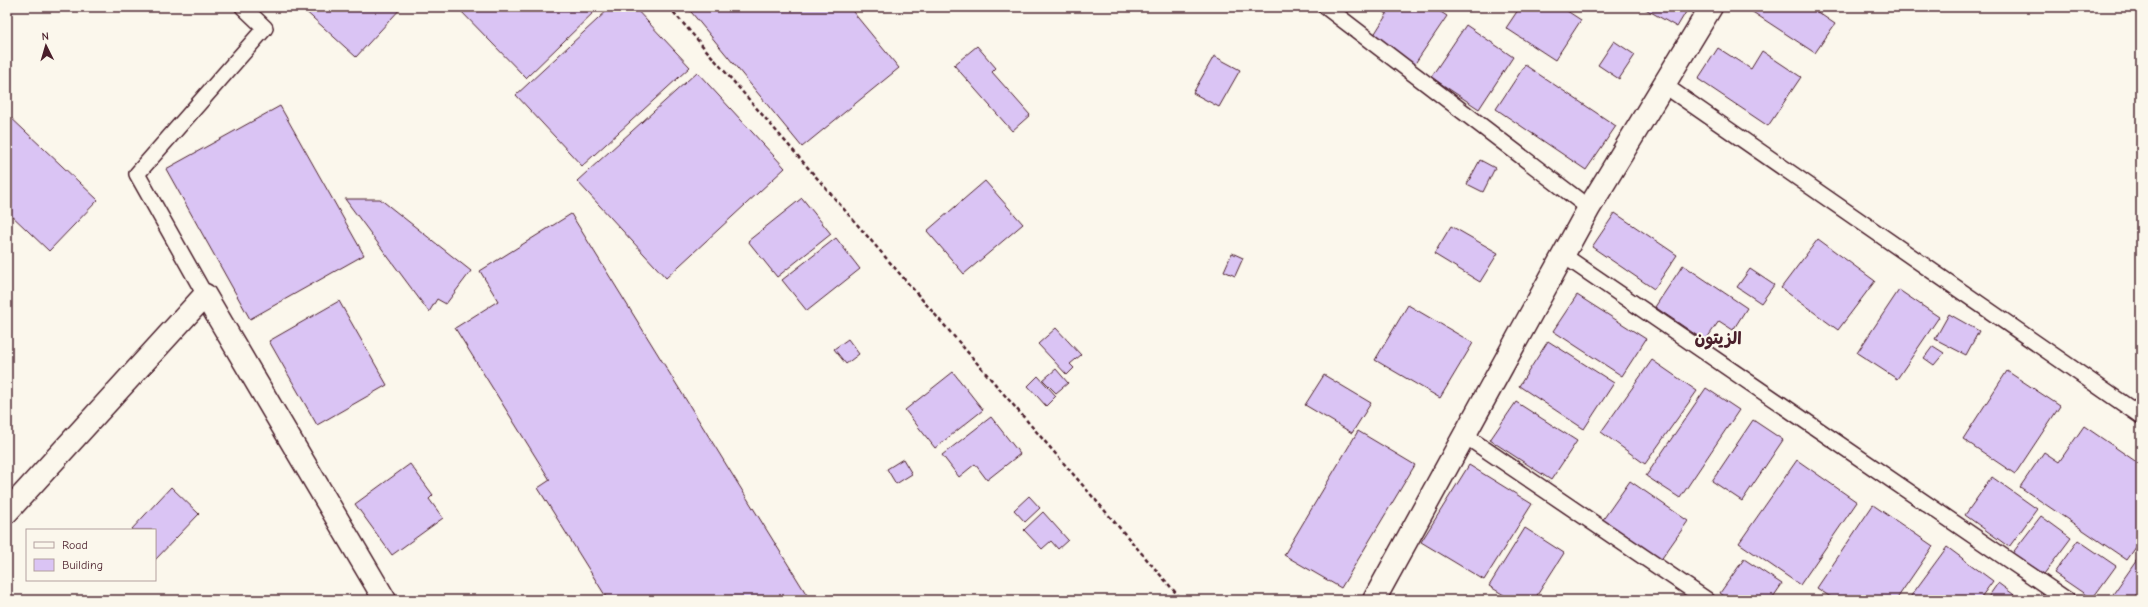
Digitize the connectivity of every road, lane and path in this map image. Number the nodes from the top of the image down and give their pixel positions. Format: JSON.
{"nodes":[{"id":1,"x":243,"y":7,"type":"edge"},
{"id":2,"x":669,"y":7,"type":"edge"},
{"id":3,"x":1326,"y":7,"type":"edge"},
{"id":4,"x":1711,"y":7,"type":"edge"},
{"id":5,"x":1664,"y":85,"type":"junction"},
{"id":6,"x":1589,"y":208,"type":"junction"},
{"id":7,"x":1563,"y":255,"type":"junction"},
{"id":8,"x":205,"y":295,"type":"junction"},
{"id":9,"x":2141,"y":416,"type":"edge"},
{"id":10,"x":1464,"y":435,"type":"junction"},
{"id":11,"x":7,"y":512,"type":"edge"},
{"id":12,"x":385,"y":600,"type":"edge"},
{"id":13,"x":1182,"y":600,"type":"edge"},
{"id":14,"x":1374,"y":600,"type":"edge"},
{"id":15,"x":1707,"y":600,"type":"edge"},
{"id":16,"x":2066,"y":600,"type":"edge"}],
"edges":[{"from":1,"to":8,"type":"lane"},
{"from":2,"to":13,"type":"path"},
{"from":3,"to":6,"type":"lane"},
{"from":4,"to":5,"type":"street"},
{"from":5,"to":6,"type":"street"},
{"from":5,"to":9,"type":"lane"},
{"from":6,"to":7,"type":"street"},
{"from":7,"to":10,"type":"street"},
{"from":7,"to":16,"type":"lane"},
{"from":8,"to":11,"type":"street"},
{"from":8,"to":12,"type":"street"},
{"from":10,"to":14,"type":"street"},
{"from":10,"to":15,"type":"lane"}]}
